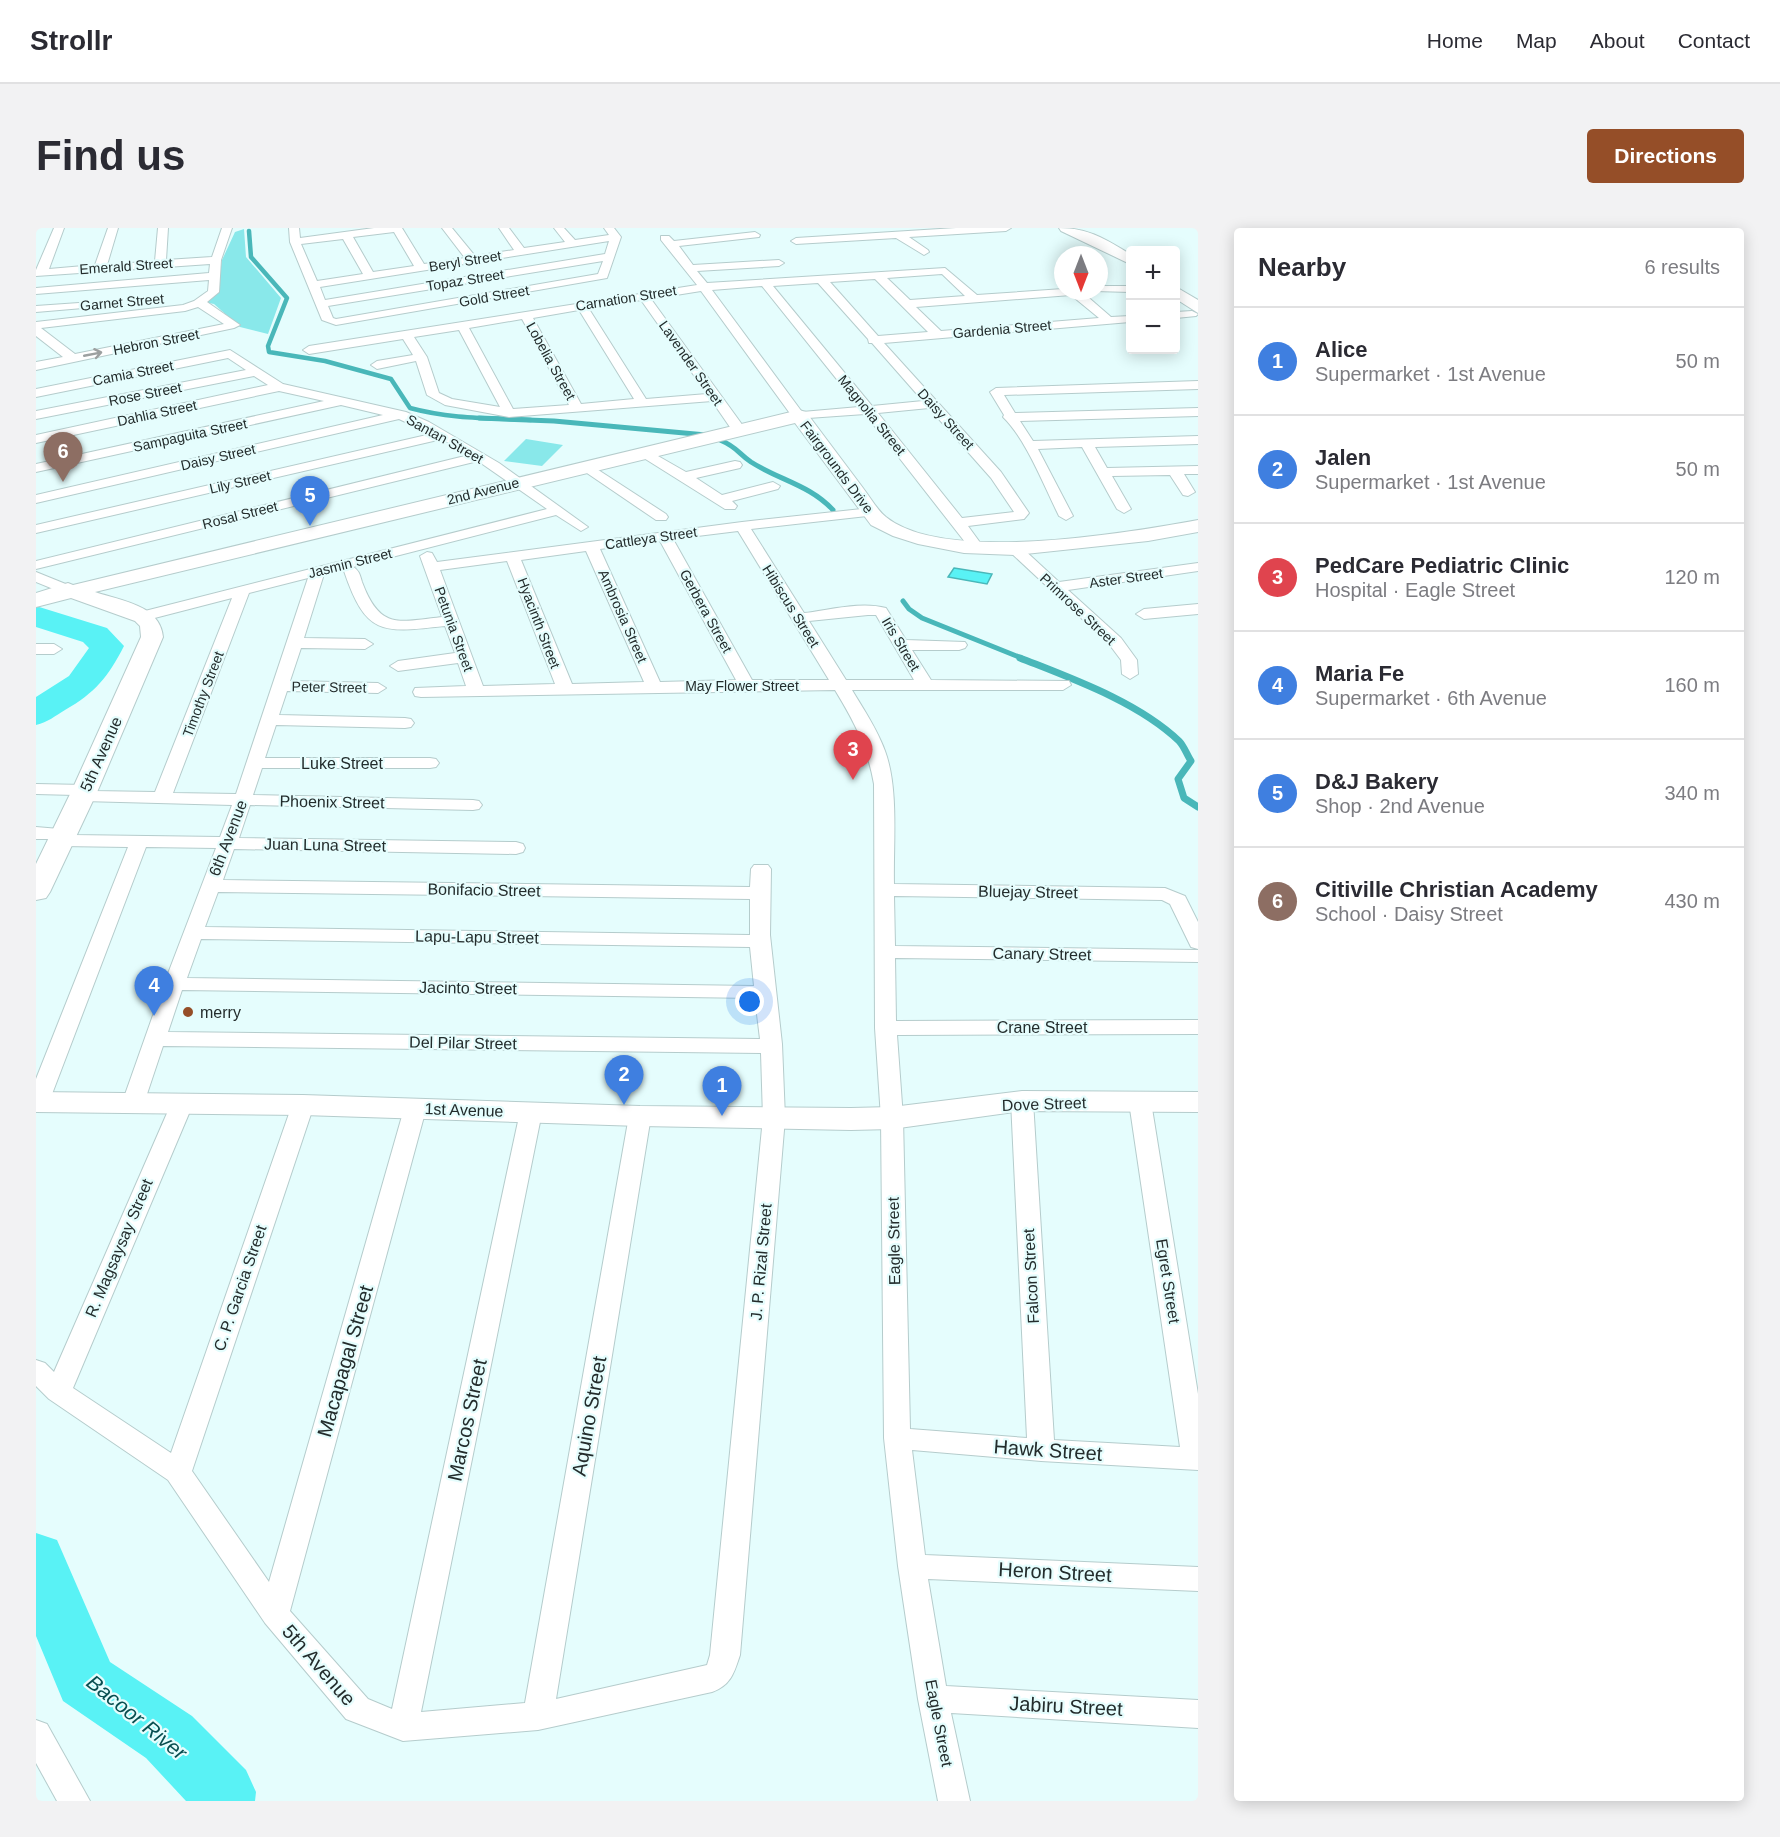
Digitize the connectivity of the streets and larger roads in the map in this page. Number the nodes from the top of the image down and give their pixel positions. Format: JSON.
{"nodes":[{"id":1,"x":59,"y":228,"type":"edge"},
{"id":2,"x":113,"y":228,"type":"edge"},
{"id":3,"x":163,"y":228,"type":"edge"},
{"id":4,"x":227,"y":228,"type":"edge"},
{"id":5,"x":294,"y":228,"type":"edge"},
{"id":6,"x":397,"y":228,"type":"edge"},
{"id":7,"x":447,"y":228,"type":"edge"},
{"id":8,"x":504,"y":228,"type":"edge"},
{"id":9,"x":559,"y":228,"type":"edge"},
{"id":10,"x":1006,"y":228,"type":"edge"},
{"id":11,"x":1066,"y":228,"type":"edge"},
{"id":12,"x":612,"y":233,"type":"edge"},
{"id":13,"x":346,"y":235,"type":"junction"},
{"id":14,"x":899,"y":235,"type":"junction"},
{"id":15,"x":758,"y":239,"type":"edge"},
{"id":16,"x":796,"y":241,"type":"dead end"},
{"id":17,"x":295,"y":242,"type":"junction"},
{"id":18,"x":572,"y":244,"type":"junction"},
{"id":19,"x":521,"y":252,"type":"junction"},
{"id":20,"x":924,"y":252,"type":"dead end"},
{"id":21,"x":609,"y":257,"type":"junction"},
{"id":22,"x":1126,"y":257,"type":"edge"},
{"id":23,"x":216,"y":260,"type":"junction"},
{"id":24,"x":472,"y":260,"type":"junction"},
{"id":25,"x":779,"y":263,"type":"junction"},
{"id":26,"x":160,"y":264,"type":"junction"},
{"id":27,"x":100,"y":268,"type":"junction"},
{"id":28,"x":421,"y":268,"type":"junction"},
{"id":29,"x":690,"y":268,"type":"junction"},
{"id":30,"x":39,"y":273,"type":"edge"},
{"id":31,"x":214,"y":276,"type":"junction"},
{"id":32,"x":879,"y":276,"type":"junction"},
{"id":33,"x":370,"y":277,"type":"junction"},
{"id":34,"x":822,"y":280,"type":"junction"},
{"id":35,"x":795,"y":282,"type":"junction"},
{"id":36,"x":765,"y":284,"type":"junction"},
{"id":37,"x":314,"y":285,"type":"junction"},
{"id":38,"x":704,"y":287,"type":"junction"},
{"id":39,"x":1108,"y":289,"type":"edge"},
{"id":40,"x":1126,"y":289,"type":"edge"},
{"id":41,"x":36,"y":291,"type":"edge"},
{"id":42,"x":1054,"y":292,"type":"edge"},
{"id":43,"x":643,"y":295,"type":"junction"},
{"id":44,"x":1018,"y":295,"type":"junction"},
{"id":45,"x":208,"y":296,"type":"junction"},
{"id":46,"x":1180,"y":296,"type":"edge"},
{"id":47,"x":970,"y":299,"type":"junction"},
{"id":48,"x":1084,"y":300,"type":"edge"},
{"id":49,"x":128,"y":302,"type":"dead end"},
{"id":50,"x":198,"y":303,"type":"junction"},
{"id":51,"x":322,"y":304,"type":"junction"},
{"id":52,"x":907,"y":304,"type":"junction"},
{"id":53,"x":93,"y":305,"type":"dead end"},
{"id":54,"x":581,"y":305,"type":"junction"},
{"id":55,"x":36,"y":309,"type":"edge"},
{"id":56,"x":151,"y":311,"type":"junction"},
{"id":57,"x":1195,"y":311,"type":"edge"},
{"id":58,"x":525,"y":314,"type":"junction"},
{"id":59,"x":1180,"y":314,"type":"edge"},
{"id":60,"x":89,"y":318,"type":"junction"},
{"id":61,"x":1126,"y":319,"type":"edge"},
{"id":62,"x":1109,"y":321,"type":"junction"},
{"id":63,"x":36,"y":325,"type":"edge"},
{"id":64,"x":462,"y":325,"type":"junction"},
{"id":65,"x":1053,"y":325,"type":"junction"},
{"id":66,"x":36,"y":330,"type":"edge"},
{"id":67,"x":997,"y":330,"type":"junction"},
{"id":68,"x":406,"y":334,"type":"junction"},
{"id":69,"x":938,"y":335,"type":"junction"},
{"id":70,"x":182,"y":336,"type":"junction"},
{"id":71,"x":118,"y":340,"type":"junction"},
{"id":72,"x":873,"y":340,"type":"junction"},
{"id":73,"x":309,"y":350,"type":"dead end"},
{"id":74,"x":230,"y":354,"type":"joint"},
{"id":75,"x":421,"y":357,"type":"junction"},
{"id":76,"x":72,"y":358,"type":"junction"},
{"id":77,"x":377,"y":365,"type":"dead end"},
{"id":78,"x":36,"y":366,"type":"edge"},
{"id":79,"x":254,"y":372,"type":"junction"},
{"id":80,"x":1198,"y":385,"type":"edge"},
{"id":81,"x":279,"y":387,"type":"junction"},
{"id":82,"x":36,"y":393,"type":"edge"},
{"id":83,"x":716,"y":398,"type":"junction"},
{"id":84,"x":343,"y":401,"type":"junction"},
{"id":85,"x":643,"y":403,"type":"junction"},
{"id":86,"x":933,"y":404,"type":"junction"},
{"id":87,"x":577,"y":408,"type":"junction"},
{"id":88,"x":866,"y":409,"type":"junction"},
{"id":89,"x":1198,"y":412,"type":"edge"},
{"id":90,"x":509,"y":413,"type":"junction"},
{"id":91,"x":36,"y":415,"type":"edge"},
{"id":92,"x":401,"y":415,"type":"junction"},
{"id":93,"x":799,"y":416,"type":"junction"},
{"id":94,"x":1009,"y":417,"type":"junction"},
{"id":95,"x":739,"y":430,"type":"junction"},
{"id":96,"x":443,"y":435,"type":"junction"},
{"id":97,"x":36,"y":439,"type":"edge"},
{"id":98,"x":1198,"y":440,"type":"edge"},
{"id":99,"x":1086,"y":443,"type":"junction"},
{"id":100,"x":1029,"y":445,"type":"junction"},
{"id":101,"x":644,"y":452,"type":"junction"},
{"id":102,"x":478,"y":457,"type":"junction"},
{"id":103,"x":735,"y":465,"type":"dead end"},
{"id":104,"x":586,"y":466,"type":"junction"},
{"id":105,"x":36,"y":468,"type":"edge"},
{"id":106,"x":1198,"y":470,"type":"edge"},
{"id":107,"x":1175,"y":471,"type":"junction"},
{"id":108,"x":1103,"y":472,"type":"junction"},
{"id":109,"x":684,"y":477,"type":"junction"},
{"id":110,"x":519,"y":482,"type":"junction"},
{"id":111,"x":773,"y":486,"type":"dead end"},
{"id":112,"x":1188,"y":492,"type":"dead end"},
{"id":113,"x":36,"y":499,"type":"edge"},
{"id":114,"x":1124,"y":509,"type":"dead end"},
{"id":115,"x":558,"y":510,"type":"junction"},
{"id":116,"x":871,"y":512,"type":"junction"},
{"id":117,"x":1066,"y":516,"type":"dead end"},
{"id":118,"x":661,"y":517,"type":"dead end"},
{"id":119,"x":959,"y":523,"type":"junction"},
{"id":120,"x":742,"y":526,"type":"junction"},
{"id":121,"x":1198,"y":526,"type":"edge"},
{"id":122,"x":581,"y":527,"type":"dead end"},
{"id":123,"x":36,"y":529,"type":"edge"},
{"id":124,"x":664,"y":536,"type":"junction"},
{"id":125,"x":591,"y":546,"type":"junction"},
{"id":126,"x":978,"y":548,"type":"junction"},
{"id":127,"x":1015,"y":549,"type":"junction"},
{"id":128,"x":513,"y":556,"type":"junction"},
{"id":129,"x":429,"y":560,"type":"joint"},
{"id":130,"x":36,"y":565,"type":"edge"},
{"id":131,"x":1191,"y":569,"type":"edge"},
{"id":132,"x":318,"y":571,"type":"junction"},
{"id":133,"x":351,"y":571,"type":"dead end"},
{"id":134,"x":36,"y":577,"type":"edge"},
{"id":135,"x":1198,"y":581,"type":"edge"},
{"id":136,"x":1054,"y":587,"type":"junction"},
{"id":137,"x":243,"y":590,"type":"junction"},
{"id":138,"x":52,"y":595,"type":"edge"},
{"id":139,"x":1198,"y":609,"type":"edge"},
{"id":140,"x":1144,"y":614,"type":"dead end"},
{"id":141,"x":142,"y":616,"type":"junction"},
{"id":142,"x":798,"y":618,"type":"junction"},
{"id":143,"x":450,"y":621,"type":"junction"},
{"id":144,"x":295,"y":643,"type":"junction"},
{"id":145,"x":365,"y":644,"type":"dead end"},
{"id":146,"x":902,"y":645,"type":"junction"},
{"id":147,"x":959,"y":645,"type":"dead end"},
{"id":148,"x":36,"y":649,"type":"edge"},
{"id":149,"x":54,"y":649,"type":"dead end"},
{"id":150,"x":464,"y":657,"type":"junction"},
{"id":151,"x":398,"y":666,"type":"dead end"},
{"id":152,"x":1130,"y":674,"type":"dead end"},
{"id":153,"x":747,"y":685,"type":"junction"},
{"id":154,"x":1063,"y":685,"type":"dead end"},
{"id":155,"x":280,"y":686,"type":"junction"},
{"id":156,"x":840,"y":686,"type":"junction"},
{"id":157,"x":926,"y":686,"type":"junction"},
{"id":158,"x":654,"y":687,"type":"junction"},
{"id":159,"x":378,"y":688,"type":"dead end"},
{"id":160,"x":565,"y":688,"type":"junction"},
{"id":161,"x":476,"y":690,"type":"junction"},
{"id":162,"x":421,"y":692,"type":"dead end"},
{"id":163,"x":269,"y":720,"type":"junction"},
{"id":164,"x":405,"y":723,"type":"dead end"},
{"id":165,"x":255,"y":763,"type":"junction"},
{"id":166,"x":430,"y":763,"type":"dead end"},
{"id":167,"x":36,"y":789,"type":"edge"},
{"id":168,"x":84,"y":793,"type":"junction"},
{"id":169,"x":162,"y":798,"type":"junction"},
{"id":170,"x":243,"y":800,"type":"junction"},
{"id":171,"x":473,"y":805,"type":"dead end"},
{"id":172,"x":36,"y":833,"type":"edge"},
{"id":173,"x":63,"y":837,"type":"junction"},
{"id":174,"x":139,"y":842,"type":"junction"},
{"id":175,"x":225,"y":843,"type":"junction"},
{"id":176,"x":516,"y":849,"type":"dead end"},
{"id":177,"x":761,"y":869,"type":"dead end"},
{"id":178,"x":38,"y":884,"type":"edge"},
{"id":179,"x":210,"y":886,"type":"junction"},
{"id":180,"x":885,"y":890,"type":"junction"},
{"id":181,"x":758,"y":893,"type":"junction"},
{"id":182,"x":194,"y":933,"type":"junction"},
{"id":183,"x":760,"y":941,"type":"junction"},
{"id":184,"x":1198,"y":943,"type":"edge"},
{"id":185,"x":885,"y":952,"type":"junction"},
{"id":186,"x":1198,"y":956,"type":"edge"},
{"id":187,"x":174,"y":984,"type":"junction"},
{"id":188,"x":763,"y":992,"type":"junction"},
{"id":189,"x":1198,"y":1027,"type":"edge"},
{"id":190,"x":886,"y":1028,"type":"junction"},
{"id":191,"x":156,"y":1039,"type":"junction"},
{"id":192,"x":771,"y":1046,"type":"junction"},
{"id":193,"x":1022,"y":1101,"type":"junction"},
{"id":194,"x":37,"y":1102,"type":"edge"},
{"id":195,"x":1140,"y":1102,"type":"junction"},
{"id":196,"x":1198,"y":1102,"type":"edge"},
{"id":197,"x":133,"y":1103,"type":"junction"},
{"id":198,"x":182,"y":1104,"type":"junction"},
{"id":199,"x":303,"y":1105,"type":"junction"},
{"id":200,"x":415,"y":1109,"type":"junction"},
{"id":201,"x":531,"y":1112,"type":"junction"},
{"id":202,"x":640,"y":1116,"type":"junction"},
{"id":203,"x":774,"y":1118,"type":"junction"},
{"id":204,"x":892,"y":1118,"type":"junction"},
{"id":205,"x":36,"y":1370,"type":"edge"},
{"id":206,"x":58,"y":1392,"type":"junction"},
{"id":207,"x":897,"y":1438,"type":"junction"},
{"id":208,"x":1041,"y":1450,"type":"junction"},
{"id":209,"x":1196,"y":1459,"type":"edge"},
{"id":210,"x":178,"y":1472,"type":"junction"},
{"id":211,"x":912,"y":1566,"type":"junction"},
{"id":212,"x":1198,"y":1579,"type":"edge"},
{"id":213,"x":275,"y":1614,"type":"junction"},
{"id":214,"x":725,"y":1655,"type":"joint"},
{"id":215,"x":933,"y":1699,"type":"junction"},
{"id":216,"x":1198,"y":1714,"type":"edge"},
{"id":217,"x":538,"y":1716,"type":"junction"},
{"id":218,"x":403,"y":1727,"type":"junction"},
{"id":219,"x":36,"y":1734,"type":"edge"},
{"id":220,"x":74,"y":1801,"type":"edge"},
{"id":221,"x":954,"y":1801,"type":"edge"}],
"edges":[{"from":1,"to":30,"type":"street"},
{"from":2,"to":27,"type":"street"},
{"from":3,"to":26,"type":"street"},
{"from":4,"to":23,"type":"street"},
{"from":5,"to":17,"type":"street"},
{"from":6,"to":13,"type":"street"},
{"from":6,"to":28,"type":"street"},
{"from":7,"to":24,"type":"street"},
{"from":8,"to":19,"type":"street"},
{"from":9,"to":18,"type":"street"},
{"from":10,"to":14,"type":"street"},
{"from":11,"to":22,"type":"street"},
{"from":12,"to":18,"type":"street","name":"Beryl Street"},
{"from":12,"to":21,"type":"street","name":"Gold Street"},
{"from":13,"to":17,"type":"street"},
{"from":13,"to":33,"type":"street"},
{"from":14,"to":16,"type":"street"},
{"from":14,"to":20,"type":"street"},
{"from":15,"to":25,"type":"street"},
{"from":15,"to":29,"type":"street","name":"Fairgrounds Drive"},
{"from":17,"to":37,"type":"street"},
{"from":18,"to":19,"type":"street","name":"Beryl Street"},
{"from":19,"to":24,"type":"street","name":"Beryl Street"},
{"from":21,"to":51,"type":"street","name":"Topaz Street"},
{"from":21,"to":51,"type":"street","name":"Gold Street"},
{"from":23,"to":26,"type":"street","name":"Emerald Street"},
{"from":23,"to":31,"type":"street"},
{"from":24,"to":28,"type":"street","name":"Beryl Street"},
{"from":25,"to":29,"type":"street"},
{"from":25,"to":35,"type":"street"},
{"from":26,"to":27,"type":"street","name":"Emerald Street"},
{"from":27,"to":30,"type":"street","name":"Emerald Street"},
{"from":28,"to":33,"type":"street","name":"Beryl Street"},
{"from":29,"to":38,"type":"street","name":"Fairgrounds Drive"},
{"from":31,"to":41,"type":"street"},
{"from":31,"to":45,"type":"street"},
{"from":32,"to":34,"type":"street","name":"Carnation Street"},
{"from":32,"to":47,"type":"street","name":"Carnation Street"},
{"from":32,"to":52,"type":"street"},
{"from":33,"to":37,"type":"street","name":"Beryl Street"},
{"from":34,"to":35,"type":"street","name":"Carnation Street"},
{"from":34,"to":72,"type":"street","name":"Daisy Street"},
{"from":35,"to":36,"type":"street","name":"Carnation Street"},
{"from":36,"to":38,"type":"street","name":"Carnation Street"},
{"from":36,"to":88,"type":"street","name":"Magnolia Street"},
{"from":37,"to":51,"type":"street"},
{"from":38,"to":43,"type":"street","name":"Carnation Street"},
{"from":38,"to":93,"type":"street","name":"Fairgrounds Drive"},
{"from":39,"to":40,"type":"street"},
{"from":42,"to":44,"type":"street"},
{"from":43,"to":54,"type":"street","name":"Carnation Street"},
{"from":43,"to":83,"type":"street","name":"Lavender Street"},
{"from":44,"to":47,"type":"street"},
{"from":44,"to":65,"type":"street"},
{"from":45,"to":49,"type":"street","name":"Garnet Street"},
{"from":45,"to":50,"type":"street"},
{"from":46,"to":57,"type":"street"},
{"from":47,"to":52,"type":"street"},
{"from":47,"to":67,"type":"street"},
{"from":48,"to":62,"type":"street"},
{"from":50,"to":56,"type":"street"},
{"from":50,"to":70,"type":"street","name":"Hebron Street"},
{"from":52,"to":69,"type":"street"},
{"from":53,"to":55,"type":"street","name":"Garnet Street"},
{"from":54,"to":58,"type":"street","name":"Carnation Street"},
{"from":54,"to":85,"type":"street"},
{"from":56,"to":60,"type":"street"},
{"from":56,"to":70,"type":"street"},
{"from":57,"to":59,"type":"street"},
{"from":58,"to":64,"type":"street","name":"Carnation Street"},
{"from":58,"to":87,"type":"street","name":"Lobelia Street"},
{"from":60,"to":63,"type":"street"},
{"from":60,"to":71,"type":"street"},
{"from":61,"to":62,"type":"street","name":"Gardenia Street"},
{"from":62,"to":65,"type":"street","name":"Gardenia Street"},
{"from":64,"to":68,"type":"street","name":"Carnation Street"},
{"from":64,"to":90,"type":"street"},
{"from":65,"to":67,"type":"street","name":"Gardenia Street"},
{"from":66,"to":76,"type":"street"},
{"from":67,"to":69,"type":"street","name":"Gardenia Street"},
{"from":68,"to":73,"type":"street","name":"Carnation Street"},
{"from":68,"to":75,"type":"street"},
{"from":69,"to":72,"type":"street","name":"Gardenia Street"},
{"from":70,"to":71,"type":"street","name":"Hebron Street"},
{"from":76,"to":71,"type":"street","name":"Hebron Street","one_way":true},
{"from":72,"to":86,"type":"street","name":"Daisy Street"},
{"from":74,"to":79,"type":"street","name":"Santan Street"},
{"from":74,"to":82,"type":"street","name":"Camia Street"},
{"from":75,"to":77,"type":"street"},
{"from":75,"to":90,"type":"street"},
{"from":76,"to":78,"type":"street","name":"Hebron Street"},
{"from":79,"to":81,"type":"street","name":"Santan Street"},
{"from":79,"to":91,"type":"street","name":"Rose Street"},
{"from":80,"to":94,"type":"street"},
{"from":81,"to":84,"type":"street","name":"Santan Street"},
{"from":81,"to":97,"type":"street","name":"Dahlia Street"},
{"from":83,"to":85,"type":"street"},
{"from":83,"to":95,"type":"street","name":"Lavender Street"},
{"from":84,"to":92,"type":"street","name":"Santan Street"},
{"from":84,"to":105,"type":"street","name":"Sampaguita Street"},
{"from":85,"to":87,"type":"street"},
{"from":86,"to":88,"type":"street","name":"2nd Avenue"},
{"from":86,"to":119,"type":"street","name":"Daisy Street"},
{"from":87,"to":90,"type":"street"},
{"from":88,"to":93,"type":"street","name":"2nd Avenue"},
{"from":88,"to":119,"type":"street","name":"Magnolia Street"},
{"from":89,"to":94,"type":"street"},
{"from":92,"to":96,"type":"street","name":"Santan Street"},
{"from":92,"to":113,"type":"street","name":"Daisy Street"},
{"from":93,"to":95,"type":"street","name":"2nd Avenue"},
{"from":93,"to":116,"type":"street","name":"Fairgrounds Drive"},
{"from":94,"to":100,"type":"street"},
{"from":95,"to":101,"type":"street","name":"2nd Avenue"},
{"from":96,"to":102,"type":"street","name":"Santan Street"},
{"from":96,"to":123,"type":"street","name":"Lily Street"},
{"from":98,"to":99,"type":"street"},
{"from":99,"to":100,"type":"street"},
{"from":99,"to":108,"type":"street"},
{"from":100,"to":117,"type":"street"},
{"from":101,"to":104,"type":"street","name":"2nd Avenue"},
{"from":101,"to":109,"type":"street"},
{"from":102,"to":110,"type":"street","name":"Santan Street"},
{"from":102,"to":130,"type":"street","name":"Rosal Street"},
{"from":103,"to":109,"type":"street"},
{"from":104,"to":110,"type":"street","name":"2nd Avenue"},
{"from":104,"to":118,"type":"street"},
{"from":106,"to":107,"type":"street"},
{"from":107,"to":108,"type":"street"},
{"from":107,"to":112,"type":"street"},
{"from":108,"to":114,"type":"street"},
{"from":109,"to":111,"type":"street"},
{"from":110,"to":115,"type":"street","name":"Santan Street"},
{"from":110,"to":138,"type":"street","name":"2nd Avenue"},
{"from":115,"to":122,"type":"street","name":"Santan Street"},
{"from":115,"to":132,"type":"street","name":"Jasmin Street"},
{"from":116,"to":120,"type":"street","name":"Cattleya Street"},
{"from":116,"to":126,"type":"street","name":"Fairgrounds Drive"},
{"from":119,"to":126,"type":"street","name":"Magnolia Street"},
{"from":120,"to":124,"type":"street","name":"Cattleya Street"},
{"from":120,"to":142,"type":"street","name":"Hibiscus Street"},
{"from":121,"to":127,"type":"street","name":"Fairgrounds Drive"},
{"from":124,"to":125,"type":"street","name":"Cattleya Street"},
{"from":124,"to":153,"type":"street","name":"Gerbera Street"},
{"from":125,"to":128,"type":"street","name":"Cattleya Street"},
{"from":125,"to":158,"type":"street","name":"Ambrosia Street"},
{"from":126,"to":127,"type":"street","name":"Fairgrounds Drive"},
{"from":127,"to":136,"type":"street","name":"Primrose Street"},
{"from":128,"to":129,"type":"street","name":"Cattleya Street"},
{"from":128,"to":160,"type":"street","name":"Hyacinth Street"},
{"from":129,"to":143,"type":"street","name":"Petunia Street"},
{"from":131,"to":135,"type":"street"},
{"from":131,"to":136,"type":"street","name":"Aster Street"},
{"from":132,"to":137,"type":"street","name":"Jasmin Street"},
{"from":132,"to":144,"type":"street","name":"6th Avenue"},
{"from":133,"to":143,"type":"street"},
{"from":134,"to":138,"type":"street"},
{"from":136,"to":152,"type":"street","name":"Primrose Street"},
{"from":137,"to":141,"type":"street","name":"Jasmin Street"},
{"from":137,"to":169,"type":"street","name":"Timothy Street"},
{"from":138,"to":141,"type":"street"},
{"from":139,"to":140,"type":"street"},
{"from":141,"to":168,"type":"street","name":"5th Avenue"},
{"from":142,"to":146,"type":"street","name":"Iris Street"},
{"from":142,"to":156,"type":"street","name":"Hibiscus Street"},
{"from":143,"to":150,"type":"street","name":"Petunia Street"},
{"from":144,"to":145,"type":"street"},
{"from":144,"to":155,"type":"street","name":"6th Avenue"},
{"from":146,"to":147,"type":"street"},
{"from":146,"to":157,"type":"street","name":"Iris Street"},
{"from":148,"to":149,"type":"street"},
{"from":150,"to":151,"type":"street"},
{"from":150,"to":161,"type":"street","name":"Petunia Street"},
{"from":153,"to":156,"type":"street","name":"May Flower Street"},
{"from":153,"to":158,"type":"street","name":"May Flower Street"},
{"from":154,"to":157,"type":"street","name":"May Flower Street"},
{"from":155,"to":159,"type":"street","name":"Peter Street"},
{"from":155,"to":163,"type":"street","name":"6th Avenue"},
{"from":156,"to":157,"type":"street","name":"May Flower Street"},
{"from":156,"to":180,"type":"street","name":"Eagle Street"},
{"from":158,"to":160,"type":"street","name":"May Flower Street"},
{"from":160,"to":161,"type":"street","name":"May Flower Street"},
{"from":161,"to":162,"type":"street","name":"May Flower Street"},
{"from":163,"to":164,"type":"street"},
{"from":163,"to":165,"type":"street","name":"6th Avenue"},
{"from":165,"to":166,"type":"street","name":"Luke Street"},
{"from":165,"to":170,"type":"street","name":"6th Avenue"},
{"from":167,"to":168,"type":"street","name":"Phoenix Street"},
{"from":168,"to":169,"type":"street","name":"Phoenix Street"},
{"from":168,"to":173,"type":"street","name":"5th Avenue"},
{"from":169,"to":170,"type":"street","name":"Phoenix Street"},
{"from":170,"to":171,"type":"street","name":"Phoenix Street"},
{"from":170,"to":175,"type":"street","name":"6th Avenue"},
{"from":172,"to":173,"type":"street","name":"Juan Luna Street"},
{"from":173,"to":174,"type":"street","name":"Juan Luna Street"},
{"from":173,"to":178,"type":"street","name":"5th Avenue"},
{"from":174,"to":175,"type":"street","name":"Juan Luna Street"},
{"from":174,"to":194,"type":"street"},
{"from":175,"to":176,"type":"street","name":"Juan Luna Street"},
{"from":175,"to":179,"type":"street","name":"6th Avenue"},
{"from":177,"to":181,"type":"street","name":"J. P. Rizal Street"},
{"from":179,"to":181,"type":"street","name":"Bonifacio Street"},
{"from":179,"to":182,"type":"street","name":"6th Avenue"},
{"from":180,"to":184,"type":"street","name":"Bluejay Street"},
{"from":180,"to":185,"type":"street","name":"Eagle Street"},
{"from":181,"to":183,"type":"street","name":"J. P. Rizal Street"},
{"from":182,"to":183,"type":"street","name":"Lapu-Lapu Street"},
{"from":182,"to":187,"type":"street","name":"6th Avenue"},
{"from":183,"to":188,"type":"street","name":"J. P. Rizal Street"},
{"from":185,"to":186,"type":"street","name":"Canary Street"},
{"from":185,"to":190,"type":"street","name":"Eagle Street"},
{"from":187,"to":188,"type":"street","name":"Jacinto Street"},
{"from":187,"to":191,"type":"street","name":"6th Avenue"},
{"from":188,"to":192,"type":"street","name":"J. P. Rizal Street"},
{"from":189,"to":190,"type":"street","name":"Crane Street"},
{"from":190,"to":204,"type":"street","name":"Eagle Street"},
{"from":191,"to":192,"type":"street","name":"Del Pilar Street"},
{"from":191,"to":197,"type":"street","name":"6th Avenue"},
{"from":192,"to":203,"type":"street","name":"J. P. Rizal Street"},
{"from":193,"to":195,"type":"street","name":"Dove Street"},
{"from":193,"to":204,"type":"street","name":"Dove Street"},
{"from":193,"to":208,"type":"street","name":"Falcon Street"},
{"from":194,"to":197,"type":"street","name":"1st Avenue"},
{"from":195,"to":196,"type":"street","name":"Dove Street"},
{"from":195,"to":209,"type":"street","name":"Egret Street"},
{"from":197,"to":198,"type":"street","name":"1st Avenue"},
{"from":198,"to":199,"type":"street","name":"1st Avenue"},
{"from":198,"to":206,"type":"street","name":"R. Magsaysay Street"},
{"from":199,"to":200,"type":"street","name":"1st Avenue"},
{"from":199,"to":210,"type":"street","name":"C. P. Garcia Street"},
{"from":200,"to":201,"type":"street","name":"1st Avenue"},
{"from":200,"to":213,"type":"street","name":"Macapagal Street"},
{"from":201,"to":202,"type":"street","name":"1st Avenue"},
{"from":201,"to":218,"type":"street","name":"Marcos Street"},
{"from":202,"to":203,"type":"street","name":"1st Avenue"},
{"from":202,"to":217,"type":"street","name":"Aquino Street"},
{"from":203,"to":204,"type":"street","name":"1st Avenue"},
{"from":203,"to":214,"type":"street","name":"J. P. Rizal Street"},
{"from":204,"to":207,"type":"street","name":"Eagle Street"},
{"from":205,"to":206,"type":"street","name":"5th Avenue"},
{"from":206,"to":210,"type":"street","name":"5th Avenue"},
{"from":207,"to":208,"type":"street","name":"Hawk Street"},
{"from":207,"to":211,"type":"street","name":"Eagle Street"},
{"from":208,"to":209,"type":"street","name":"Hawk Street"},
{"from":210,"to":213,"type":"street","name":"5th Avenue"},
{"from":211,"to":212,"type":"street","name":"Heron Street"},
{"from":211,"to":215,"type":"street","name":"Eagle Street"},
{"from":213,"to":218,"type":"street","name":"5th Avenue"},
{"from":214,"to":217,"type":"street","name":"5th Avenue"},
{"from":215,"to":216,"type":"street","name":"Jabiru Street"},
{"from":215,"to":221,"type":"street","name":"Eagle Street"},
{"from":217,"to":218,"type":"street","name":"5th Avenue"},
{"from":219,"to":220,"type":"street"}]}
